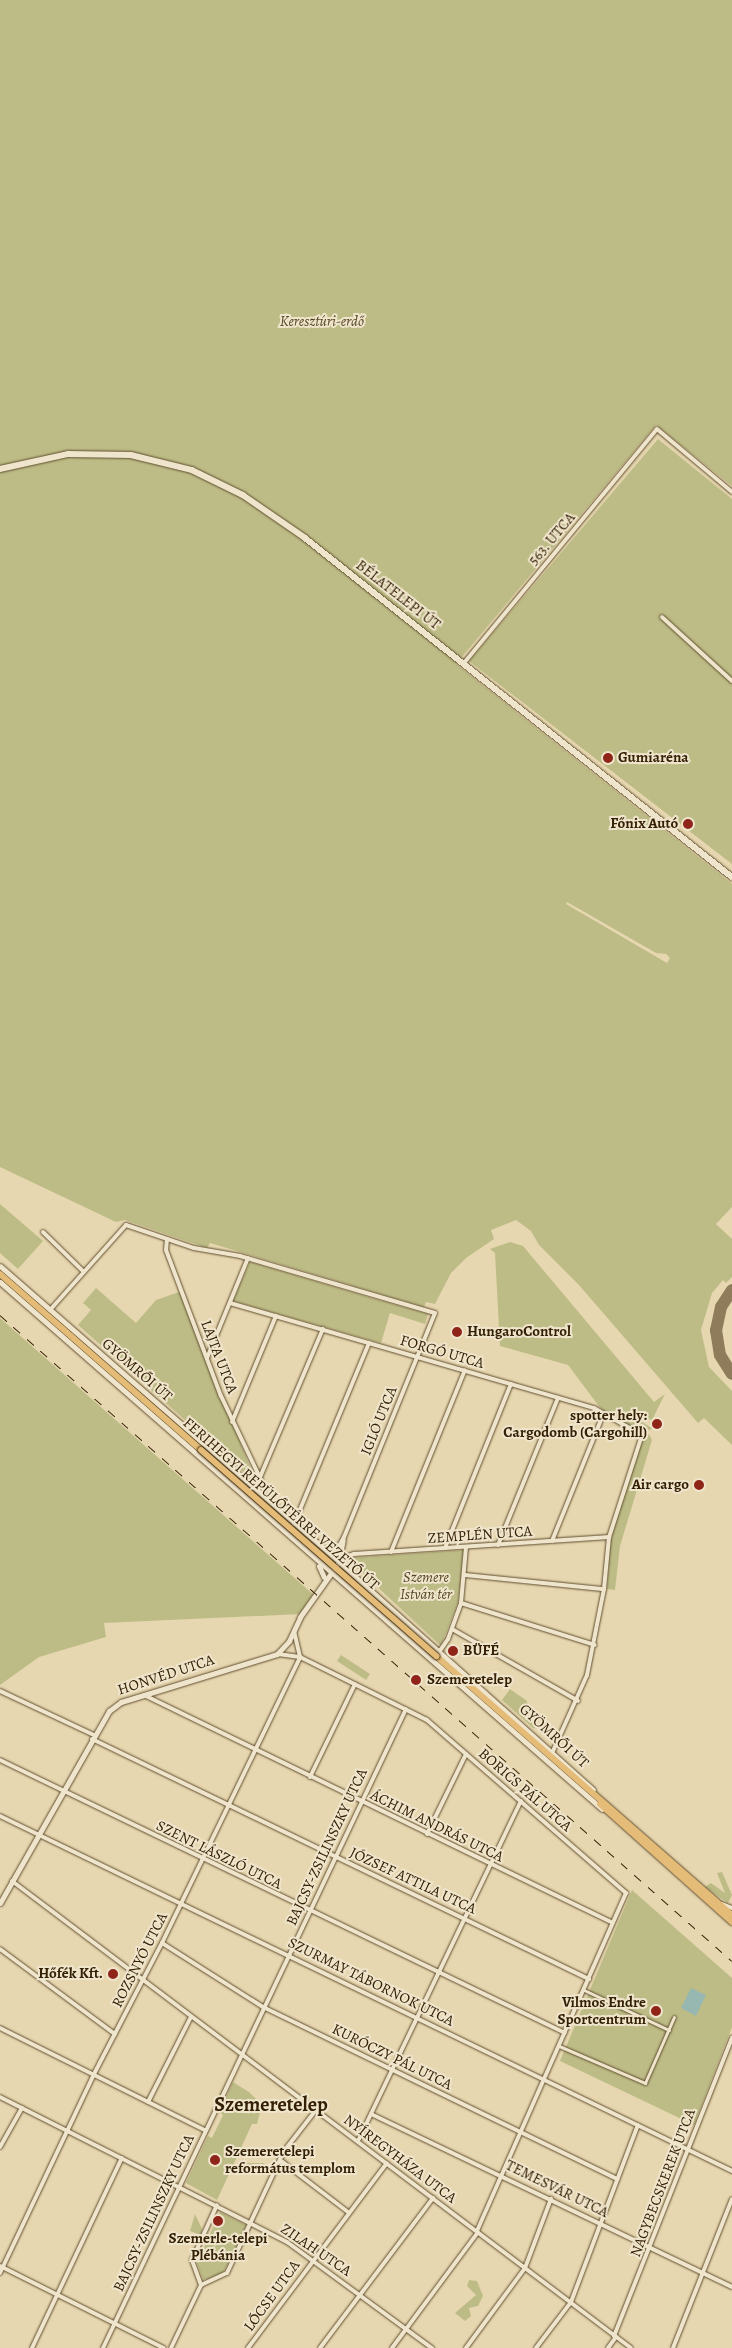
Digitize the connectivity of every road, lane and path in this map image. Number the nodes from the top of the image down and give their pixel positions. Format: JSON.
{"nodes":[{"id":1,"x":0,"y":469,"type":"edge"},
{"id":2,"x":732,"y":492,"type":"edge"},
{"id":3,"x":662,"y":617,"type":"dead end"},
{"id":4,"x":464,"y":663,"type":"junction"},
{"id":5,"x":732,"y":681,"type":"edge"},
{"id":6,"x":732,"y":877,"type":"edge"},
{"id":7,"x":43,"y":1232,"type":"dead end"},
{"id":8,"x":167,"y":1239,"type":"junction"},
{"id":9,"x":248,"y":1258,"type":"junction"},
{"id":10,"x":0,"y":1266,"type":"edge"},
{"id":11,"x":84,"y":1272,"type":"junction"},
{"id":12,"x":0,"y":1274,"type":"edge"},
{"id":13,"x":0,"y":1282,"type":"edge"},
{"id":14,"x":230,"y":1303,"type":"junction"},
{"id":15,"x":50,"y":1310,"type":"junction"},
{"id":16,"x":276,"y":1316,"type":"junction"},
{"id":17,"x":323,"y":1329,"type":"junction"},
{"id":18,"x":369,"y":1343,"type":"junction"},
{"id":19,"x":417,"y":1357,"type":"junction"},
{"id":20,"x":207,"y":1358,"type":"junction"},
{"id":21,"x":465,"y":1370,"type":"junction"},
{"id":22,"x":511,"y":1384,"type":"junction"},
{"id":23,"x":558,"y":1398,"type":"junction"},
{"id":24,"x":603,"y":1415,"type":"junction"},
{"id":25,"x":232,"y":1422,"type":"junction"},
{"id":26,"x":261,"y":1480,"type":"junction"},
{"id":27,"x":255,"y":1489,"type":"junction"},
{"id":28,"x":294,"y":1524,"type":"junction"},
{"id":29,"x":344,"y":1537,"type":"junction"},
{"id":30,"x":609,"y":1537,"type":"junction"},
{"id":31,"x":552,"y":1541,"type":"junction"},
{"id":32,"x":498,"y":1545,"type":"junction"},
{"id":33,"x":466,"y":1547,"type":"junction"},
{"id":34,"x":445,"y":1548,"type":"junction"},
{"id":35,"x":337,"y":1549,"type":"junction"},
{"id":36,"x":342,"y":1549,"type":"junction"},
{"id":37,"x":391,"y":1552,"type":"junction"},
{"id":38,"x":354,"y":1554,"type":"junction"},
{"id":39,"x":332,"y":1558,"type":"junction"},
{"id":40,"x":314,"y":1559,"type":"junction"},
{"id":41,"x":340,"y":1560,"type":"junction"},
{"id":42,"x":326,"y":1570,"type":"junction"},
{"id":43,"x":332,"y":1575,"type":"junction"},
{"id":44,"x":465,"y":1575,"type":"junction"},
{"id":45,"x":324,"y":1577,"type":"junction"},
{"id":46,"x":338,"y":1580,"type":"junction"},
{"id":47,"x":324,"y":1584,"type":"junction"},
{"id":48,"x":604,"y":1589,"type":"junction"},
{"id":49,"x":461,"y":1603,"type":"junction"},
{"id":50,"x":452,"y":1629,"type":"junction"},
{"id":51,"x":294,"y":1631,"type":"junction"},
{"id":52,"x":595,"y":1645,"type":"junction"},
{"id":53,"x":276,"y":1654,"type":"junction"},
{"id":54,"x":437,"y":1654,"type":"junction"},
{"id":55,"x":300,"y":1657,"type":"junction"},
{"id":56,"x":355,"y":1684,"type":"junction"},
{"id":57,"x":0,"y":1691,"type":"edge"},
{"id":58,"x":144,"y":1695,"type":"junction"},
{"id":59,"x":578,"y":1701,"type":"junction"},
{"id":60,"x":406,"y":1709,"type":"junction"},
{"id":61,"x":93,"y":1737,"type":"junction"},
{"id":62,"x":255,"y":1749,"type":"junction"},
{"id":63,"x":553,"y":1751,"type":"junction"},
{"id":64,"x":466,"y":1754,"type":"junction"},
{"id":65,"x":0,"y":1760,"type":"edge"},
{"id":66,"x":310,"y":1776,"type":"junction"},
{"id":67,"x":63,"y":1792,"type":"junction"},
{"id":68,"x":362,"y":1801,"type":"junction"},
{"id":69,"x":521,"y":1801,"type":"junction"},
{"id":70,"x":229,"y":1806,"type":"junction"},
{"id":71,"x":613,"y":1814,"type":"junction"},
{"id":72,"x":0,"y":1816,"type":"edge"},
{"id":73,"x":427,"y":1834,"type":"junction"},
{"id":74,"x":39,"y":1835,"type":"junction"},
{"id":75,"x":335,"y":1857,"type":"junction"},
{"id":76,"x":202,"y":1860,"type":"junction"},
{"id":77,"x":492,"y":1865,"type":"junction"},
{"id":78,"x":12,"y":1881,"type":"junction"},
{"id":79,"x":717,"y":1902,"type":"junction"},
{"id":80,"x":0,"y":1903,"type":"edge"},
{"id":81,"x":181,"y":1903,"type":"junction"},
{"id":82,"x":732,"y":1908,"type":"edge"},
{"id":83,"x":310,"y":1910,"type":"junction"},
{"id":84,"x":732,"y":1915,"type":"edge"},
{"id":85,"x":465,"y":1918,"type":"junction"},
{"id":86,"x":732,"y":1922,"type":"edge"},
{"id":87,"x":613,"y":1923,"type":"junction"},
{"id":88,"x":162,"y":1943,"type":"junction"},
{"id":89,"x":0,"y":1949,"type":"edge"},
{"id":90,"x":288,"y":1955,"type":"junction"},
{"id":91,"x":438,"y":1973,"type":"junction"},
{"id":92,"x":144,"y":1979,"type":"junction"},
{"id":93,"x":588,"y":1979,"type":"junction"},
{"id":94,"x":584,"y":1990,"type":"junction"},
{"id":95,"x":263,"y":2008,"type":"junction"},
{"id":96,"x":192,"y":2017,"type":"junction"},
{"id":97,"x":418,"y":2017,"type":"junction"},
{"id":98,"x":674,"y":2017,"type":"dead end"},
{"id":99,"x":0,"y":2028,"type":"edge"},
{"id":100,"x":669,"y":2030,"type":"junction"},
{"id":101,"x":565,"y":2033,"type":"junction"},
{"id":102,"x":115,"y":2034,"type":"junction"},
{"id":103,"x":732,"y":2038,"type":"edge"},
{"id":104,"x":559,"y":2046,"type":"junction"},
{"id":105,"x":242,"y":2054,"type":"junction"},
{"id":106,"x":392,"y":2069,"type":"junction"},
{"id":107,"x":94,"y":2074,"type":"junction"},
{"id":108,"x":544,"y":2078,"type":"junction"},
{"id":109,"x":0,"y":2097,"type":"edge"},
{"id":110,"x":148,"y":2102,"type":"junction"},
{"id":111,"x":22,"y":2108,"type":"junction"},
{"id":112,"x":316,"y":2110,"type":"junction"},
{"id":113,"x":371,"y":2114,"type":"junction"},
{"id":114,"x":638,"y":2125,"type":"junction"},
{"id":115,"x":68,"y":2130,"type":"junction"},
{"id":116,"x":205,"y":2130,"type":"junction"},
{"id":117,"x":520,"y":2131,"type":"junction"},
{"id":118,"x":358,"y":2141,"type":"junction"},
{"id":119,"x":0,"y":2147,"type":"edge"},
{"id":120,"x":689,"y":2149,"type":"junction"},
{"id":121,"x":122,"y":2158,"type":"junction"},
{"id":122,"x":280,"y":2160,"type":"junction"},
{"id":123,"x":386,"y":2163,"type":"junction"},
{"id":124,"x":732,"y":2171,"type":"edge"},
{"id":125,"x":503,"y":2175,"type":"junction"},
{"id":126,"x":618,"y":2179,"type":"junction"},
{"id":127,"x":179,"y":2186,"type":"junction"},
{"id":128,"x":433,"y":2198,"type":"junction"},
{"id":129,"x":551,"y":2198,"type":"junction"},
{"id":130,"x":732,"y":2199,"type":"edge"},
{"id":131,"x":217,"y":2205,"type":"junction"},
{"id":132,"x":348,"y":2212,"type":"junction"},
{"id":133,"x":252,"y":2222,"type":"junction"},
{"id":134,"x":602,"y":2223,"type":"junction"},
{"id":135,"x":477,"y":2232,"type":"junction"},
{"id":136,"x":650,"y":2248,"type":"junction"},
{"id":137,"x":313,"y":2259,"type":"junction"},
{"id":138,"x":1,"y":2267,"type":"edge"},
{"id":139,"x":526,"y":2268,"type":"junction"},
{"id":140,"x":703,"y":2272,"type":"junction"},
{"id":141,"x":0,"y":2273,"type":"edge"},
{"id":142,"x":201,"y":2285,"type":"junction"},
{"id":143,"x":732,"y":2287,"type":"edge"},
{"id":144,"x":360,"y":2294,"type":"junction"},
{"id":145,"x":57,"y":2295,"type":"junction"},
{"id":146,"x":571,"y":2302,"type":"junction"},
{"id":147,"x":115,"y":2323,"type":"junction"},
{"id":148,"x":406,"y":2329,"type":"junction"},
{"id":149,"x":615,"y":2337,"type":"junction"},
{"id":150,"x":32,"y":2348,"type":"edge"},
{"id":151,"x":103,"y":2348,"type":"edge"},
{"id":152,"x":164,"y":2348,"type":"edge"},
{"id":153,"x":171,"y":2348,"type":"edge"},
{"id":154,"x":248,"y":2348,"type":"edge"},
{"id":155,"x":320,"y":2348,"type":"edge"},
{"id":156,"x":392,"y":2348,"type":"edge"},
{"id":157,"x":432,"y":2348,"type":"edge"},
{"id":158,"x":466,"y":2348,"type":"edge"},
{"id":159,"x":536,"y":2348,"type":"edge"},
{"id":160,"x":608,"y":2348,"type":"edge"},
{"id":161,"x":631,"y":2348,"type":"edge"},
{"id":162,"x":673,"y":2348,"type":"edge"}],
"edges":[{"from":1,"to":4,"type":"main road","name":"BÉLATELEPI ÚT"},
{"from":2,"to":4,"type":"street","name":"563. UTCA"},
{"from":3,"to":5,"type":"street"},
{"from":4,"to":6,"type":"main road","name":"BÉLATELEPI ÚT"},
{"from":7,"to":11,"type":"street"},
{"from":8,"to":9,"type":"street"},
{"from":8,"to":11,"type":"street"},
{"from":8,"to":20,"type":"street","name":"LAJTA UTCA"},
{"from":9,"to":14,"type":"street"},
{"from":9,"to":19,"type":"street","name":"IGLÓ UTCA"},
{"from":10,"to":15,"type":"street","name":"GYÖMRŐI ÚT"},
{"from":11,"to":15,"type":"street"},
{"from":12,"to":54,"type":"main road","name":"FERIHEGYI REPÜLŐTÉRRE VEZETŐ ÚT","bridge":true},
{"from":13,"to":40,"type":"street","name":"GYÖMRŐI ÚT"},
{"from":14,"to":16,"type":"street","name":"FORGÓ UTCA"},
{"from":14,"to":20,"type":"street"},
{"from":15,"to":27,"type":"street","name":"GYÖMRŐI ÚT"},
{"from":16,"to":17,"type":"street","name":"FORGÓ UTCA"},
{"from":16,"to":25,"type":"street"},
{"from":17,"to":18,"type":"street","name":"FORGÓ UTCA"},
{"from":17,"to":26,"type":"street"},
{"from":18,"to":19,"type":"street","name":"FORGÓ UTCA"},
{"from":18,"to":28,"type":"street"},
{"from":19,"to":21,"type":"street","name":"FORGÓ UTCA"},
{"from":19,"to":29,"type":"street","name":"IGLÓ UTCA"},
{"from":20,"to":25,"type":"street","name":"LAJTA UTCA"},
{"from":21,"to":22,"type":"street","name":"FORGÓ UTCA"},
{"from":21,"to":37,"type":"street"},
{"from":22,"to":23,"type":"street","name":"FORGÓ UTCA"},
{"from":22,"to":34,"type":"street"},
{"from":23,"to":24,"type":"street","name":"FORGÓ UTCA"},
{"from":23,"to":32,"type":"street"},
{"from":24,"to":30,"type":"street","name":"FORGÓ UTCA"},
{"from":24,"to":31,"type":"street"},
{"from":25,"to":26,"type":"street","name":"LAJTA UTCA"},
{"from":26,"to":27,"type":"street"},
{"from":27,"to":28,"type":"street","name":"GYÖMRŐI ÚT"},
{"from":28,"to":39,"type":"street","name":"GYÖMRŐI ÚT"},
{"from":29,"to":35,"type":"street","name":"IGLÓ UTCA"},
{"from":29,"to":36,"type":"street","name":"IGLÓ UTCA"},
{"from":30,"to":31,"type":"street","name":"ZEMPLÉN UTCA"},
{"from":30,"to":48,"type":"street"},
{"from":31,"to":32,"type":"street","name":"ZEMPLÉN UTCA"},
{"from":32,"to":33,"type":"street","name":"ZEMPLÉN UTCA"},
{"from":33,"to":34,"type":"street","name":"ZEMPLÉN UTCA"},
{"from":33,"to":44,"type":"street"},
{"from":34,"to":37,"type":"street","name":"ZEMPLÉN UTCA"},
{"from":35,"to":36,"type":"street","name":"ZEMPLÉN UTCA"},
{"from":35,"to":39,"type":"street","name":"IGLÓ UTCA"},
{"from":36,"to":38,"type":"street","name":"ZEMPLÉN UTCA"},
{"from":36,"to":41,"type":"street","name":"IGLÓ UTCA"},
{"from":37,"to":38,"type":"street","name":"ZEMPLÉN UTCA"},
{"from":38,"to":41,"type":"street","name":"ZEMPLÉN UTCA"},
{"from":39,"to":41,"type":"street","name":"GYÖMRŐI ÚT"},
{"from":39,"to":42,"type":"street"},
{"from":40,"to":42,"type":"street","name":"GYÖMRŐI ÚT"},
{"from":40,"to":45,"type":"street"},
{"from":41,"to":43,"type":"street"},
{"from":41,"to":54,"type":"street","name":"GYÖMRŐI ÚT"},
{"from":42,"to":43,"type":"street","name":"GYÖMRŐI ÚT"},
{"from":42,"to":45,"type":"street"},
{"from":43,"to":46,"type":"street","name":"GYÖMRŐI ÚT"},
{"from":43,"to":47,"type":"street"},
{"from":44,"to":48,"type":"street"},
{"from":44,"to":49,"type":"street"},
{"from":45,"to":47,"type":"street"},
{"from":46,"to":47,"type":"street"},
{"from":46,"to":71,"type":"street","name":"GYÖMRŐI ÚT"},
{"from":47,"to":51,"type":"street"},
{"from":48,"to":52,"type":"street"},
{"from":49,"to":50,"type":"street"},
{"from":49,"to":52,"type":"street"},
{"from":50,"to":54,"type":"street"},
{"from":50,"to":59,"type":"street"},
{"from":51,"to":53,"type":"street"},
{"from":51,"to":55,"type":"street"},
{"from":52,"to":59,"type":"street"},
{"from":53,"to":55,"type":"street"},
{"from":53,"to":58,"type":"street","name":"HONVÉD UTCA"},
{"from":54,"to":63,"type":"street","name":"GYÖMRŐI ÚT"},
{"from":54,"to":71,"type":"main road","name":"FERIHEGYI REPÜLŐTÉRRE VEZETŐ ÚT"},
{"from":55,"to":56,"type":"street","name":"BORICS PÁL UTCA"},
{"from":55,"to":62,"type":"street","name":"ROZSNYÓ UTCA"},
{"from":56,"to":60,"type":"street","name":"BORICS PÁL UTCA"},
{"from":56,"to":66,"type":"street"},
{"from":57,"to":61,"type":"street","name":"JÓZSEF ATTILA UTCA"},
{"from":58,"to":61,"type":"street","name":"HONVÉD UTCA"},
{"from":58,"to":62,"type":"street","name":"ÁCHIM ANDRÁS UTCA"},
{"from":59,"to":63,"type":"street"},
{"from":60,"to":64,"type":"street","name":"BORICS PÁL UTCA"},
{"from":60,"to":68,"type":"street","name":"BAJCSY-ZSILINSZKY UTCA"},
{"from":61,"to":67,"type":"street","name":"HONVÉD UTCA"},
{"from":61,"to":70,"type":"street","name":"JÓZSEF ATTILA UTCA"},
{"from":62,"to":66,"type":"street","name":"ÁCHIM ANDRÁS UTCA"},
{"from":62,"to":70,"type":"street","name":"ROZSNYÓ UTCA"},
{"from":63,"to":71,"type":"street","name":"GYÖMRŐI ÚT"},
{"from":64,"to":69,"type":"street","name":"BORICS PÁL UTCA"},
{"from":64,"to":73,"type":"street"},
{"from":65,"to":67,"type":"street","name":"SZENT LÁSZLÓ UTCA"},
{"from":66,"to":68,"type":"street","name":"ÁCHIM ANDRÁS UTCA"},
{"from":67,"to":74,"type":"street","name":"HONVÉD UTCA"},
{"from":67,"to":76,"type":"street","name":"SZENT LÁSZLÓ UTCA"},
{"from":68,"to":73,"type":"street","name":"ÁCHIM ANDRÁS UTCA"},
{"from":68,"to":75,"type":"street","name":"BAJCSY-ZSILINSZKY UTCA"},
{"from":69,"to":77,"type":"street"},
{"from":69,"to":87,"type":"street","name":"BORICS PÁL UTCA"},
{"from":70,"to":75,"type":"street","name":"JÓZSEF ATTILA UTCA"},
{"from":70,"to":76,"type":"street","name":"ROZSNYÓ UTCA"},
{"from":71,"to":79,"type":"main road","name":"FERIHEGYI REPÜLŐTÉRRE VEZETŐ ÚT"},
{"from":71,"to":86,"type":"main road","name":"FERIHEGYI REPÜLŐTÉRRE VEZETŐ ÚT"},
{"from":72,"to":74,"type":"street","name":"SZURMAY TÁBORNOK UTCA"},
{"from":73,"to":77,"type":"street","name":"ÁCHIM ANDRÁS UTCA"},
{"from":74,"to":78,"type":"street","name":"HONVÉD UTCA"},
{"from":74,"to":81,"type":"street","name":"SZURMAY TÁBORNOK UTCA"},
{"from":75,"to":83,"type":"street","name":"BAJCSY-ZSILINSZKY UTCA"},
{"from":75,"to":85,"type":"street","name":"JÓZSEF ATTILA UTCA"},
{"from":76,"to":81,"type":"street","name":"ROZSNYÓ UTCA"},
{"from":76,"to":83,"type":"street","name":"SZENT LÁSZLÓ UTCA"},
{"from":77,"to":85,"type":"street"},
{"from":77,"to":87,"type":"street","name":"ÁCHIM ANDRÁS UTCA"},
{"from":78,"to":80,"type":"street","name":"HONVÉD UTCA"},
{"from":78,"to":92,"type":"street","name":"NYÍREGYHÁZA UTCA"},
{"from":79,"to":82,"type":"street"},
{"from":79,"to":84,"type":"main road","name":"FERIHEGYI REPÜLŐTÉRRE VEZETŐ ÚT"},
{"from":81,"to":88,"type":"street","name":"ROZSNYÓ UTCA"},
{"from":81,"to":90,"type":"street","name":"SZURMAY TÁBORNOK UTCA"},
{"from":83,"to":90,"type":"street","name":"BAJCSY-ZSILINSZKY UTCA"},
{"from":83,"to":91,"type":"street","name":"SZENT LÁSZLÓ UTCA"},
{"from":85,"to":91,"type":"street"},
{"from":85,"to":93,"type":"street","name":"JÓZSEF ATTILA UTCA"},
{"from":87,"to":93,"type":"street"},
{"from":88,"to":92,"type":"street","name":"ROZSNYÓ UTCA"},
{"from":88,"to":95,"type":"street","name":"KURÓCZY PÁL UTCA"},
{"from":89,"to":102,"type":"street"},
{"from":90,"to":95,"type":"street","name":"BAJCSY-ZSILINSZKY UTCA"},
{"from":90,"to":97,"type":"street","name":"SZURMAY TÁBORNOK UTCA"},
{"from":91,"to":97,"type":"street"},
{"from":91,"to":101,"type":"street","name":"SZENT LÁSZLÓ UTCA"},
{"from":92,"to":96,"type":"street","name":"NYÍREGYHÁZA UTCA"},
{"from":92,"to":102,"type":"street","name":"ROZSNYÓ UTCA"},
{"from":93,"to":94,"type":"street"},
{"from":94,"to":100,"type":"street"},
{"from":94,"to":101,"type":"street"},
{"from":95,"to":105,"type":"street","name":"BAJCSY-ZSILINSZKY UTCA"},
{"from":95,"to":106,"type":"street","name":"KURÓCZY PÁL UTCA"},
{"from":96,"to":105,"type":"street","name":"NYÍREGYHÁZA UTCA"},
{"from":96,"to":110,"type":"street"},
{"from":97,"to":106,"type":"street"},
{"from":97,"to":108,"type":"street","name":"SZURMAY TÁBORNOK UTCA"},
{"from":98,"to":100,"type":"street"},
{"from":99,"to":107,"type":"street"},
{"from":100,"to":104,"type":"street"},
{"from":101,"to":104,"type":"street"},
{"from":102,"to":107,"type":"street","name":"ROZSNYÓ UTCA"},
{"from":103,"to":120,"type":"street","name":"NAGYBECSKEREK UTCA"},
{"from":104,"to":108,"type":"street"},
{"from":105,"to":112,"type":"street","name":"NYÍREGYHÁZA UTCA"},
{"from":105,"to":116,"type":"street","name":"BAJCSY-ZSILINSZKY UTCA"},
{"from":106,"to":113,"type":"street"},
{"from":106,"to":117,"type":"street","name":"KURÓCZY PÁL UTCA"},
{"from":107,"to":110,"type":"street"},
{"from":107,"to":115,"type":"street","name":"ROZSNYÓ UTCA"},
{"from":108,"to":114,"type":"street","name":"SZURMAY TÁBORNOK UTCA"},
{"from":108,"to":117,"type":"street"},
{"from":109,"to":111,"type":"street","name":"ZILAH UTCA"},
{"from":110,"to":116,"type":"street"},
{"from":111,"to":115,"type":"street","name":"ZILAH UTCA"},
{"from":111,"to":119,"type":"street"},
{"from":112,"to":118,"type":"street","name":"NYÍREGYHÁZA UTCA"},
{"from":112,"to":122,"type":"street"},
{"from":113,"to":118,"type":"street"},
{"from":113,"to":125,"type":"street","name":"TEMESVÁR UTCA"},
{"from":114,"to":120,"type":"street","name":"SZURMAY TÁBORNOK UTCA"},
{"from":114,"to":126,"type":"street"},
{"from":115,"to":121,"type":"street","name":"ZILAH UTCA"},
{"from":115,"to":138,"type":"street","name":"ROZSNYÓ UTCA"},
{"from":116,"to":127,"type":"street","name":"BAJCSY-ZSILINSZKY UTCA"},
{"from":117,"to":125,"type":"street"},
{"from":117,"to":126,"type":"street","name":"KURÓCZY PÁL UTCA"},
{"from":118,"to":123,"type":"street","name":"NYÍREGYHÁZA UTCA"},
{"from":120,"to":124,"type":"street","name":"SZURMAY TÁBORNOK UTCA"},
{"from":120,"to":136,"type":"street","name":"NAGYBECSKEREK UTCA"},
{"from":121,"to":127,"type":"street","name":"ZILAH UTCA"},
{"from":121,"to":145,"type":"street"},
{"from":122,"to":132,"type":"street"},
{"from":122,"to":133,"type":"street"},
{"from":123,"to":128,"type":"street","name":"NYÍREGYHÁZA UTCA"},
{"from":123,"to":132,"type":"street","name":"LŐCSE UTCA"},
{"from":125,"to":129,"type":"street","name":"TEMESVÁR UTCA"},
{"from":125,"to":135,"type":"street"},
{"from":126,"to":134,"type":"street"},
{"from":127,"to":131,"type":"street","name":"ZILAH UTCA"},
{"from":127,"to":147,"type":"street","name":"BAJCSY-ZSILINSZKY UTCA"},
{"from":128,"to":135,"type":"street","name":"NYÍREGYHÁZA UTCA"},
{"from":128,"to":144,"type":"street"},
{"from":129,"to":134,"type":"street","name":"TEMESVÁR UTCA"},
{"from":129,"to":139,"type":"street"},
{"from":130,"to":140,"type":"street"},
{"from":131,"to":133,"type":"street","name":"ZILAH UTCA"},
{"from":131,"to":142,"type":"street"},
{"from":132,"to":137,"type":"street","name":"LŐCSE UTCA"},
{"from":133,"to":137,"type":"street","name":"ZILAH UTCA"},
{"from":133,"to":142,"type":"street"},
{"from":134,"to":136,"type":"street","name":"TEMESVÁR UTCA"},
{"from":134,"to":146,"type":"street"},
{"from":135,"to":139,"type":"street","name":"NYÍREGYHÁZA UTCA"},
{"from":135,"to":148,"type":"street"},
{"from":136,"to":140,"type":"street","name":"TEMESVÁR UTCA"},
{"from":136,"to":149,"type":"street","name":"NAGYBECSKEREK UTCA"},
{"from":137,"to":144,"type":"street","name":"ZILAH UTCA"},
{"from":137,"to":154,"type":"street","name":"LŐCSE UTCA"},
{"from":138,"to":141,"type":"street","name":"ROZSNYÓ UTCA"},
{"from":138,"to":145,"type":"street"},
{"from":139,"to":146,"type":"street","name":"NYÍREGYHÁZA UTCA"},
{"from":139,"to":158,"type":"street"},
{"from":140,"to":143,"type":"street","name":"TEMESVÁR UTCA"},
{"from":140,"to":162,"type":"street"},
{"from":142,"to":153,"type":"street"},
{"from":144,"to":148,"type":"street","name":"ZILAH UTCA"},
{"from":144,"to":155,"type":"street"},
{"from":145,"to":147,"type":"street"},
{"from":145,"to":150,"type":"street"},
{"from":146,"to":149,"type":"street","name":"NYÍREGYHÁZA UTCA"},
{"from":146,"to":159,"type":"street"},
{"from":147,"to":151,"type":"street","name":"BAJCSY-ZSILINSZKY UTCA"},
{"from":147,"to":152,"type":"street"},
{"from":148,"to":156,"type":"street"},
{"from":148,"to":157,"type":"street","name":"ZILAH UTCA"},
{"from":149,"to":160,"type":"street","name":"NAGYBECSKEREK UTCA"},
{"from":149,"to":161,"type":"street","name":"NYÍREGYHÁZA UTCA"}]}
